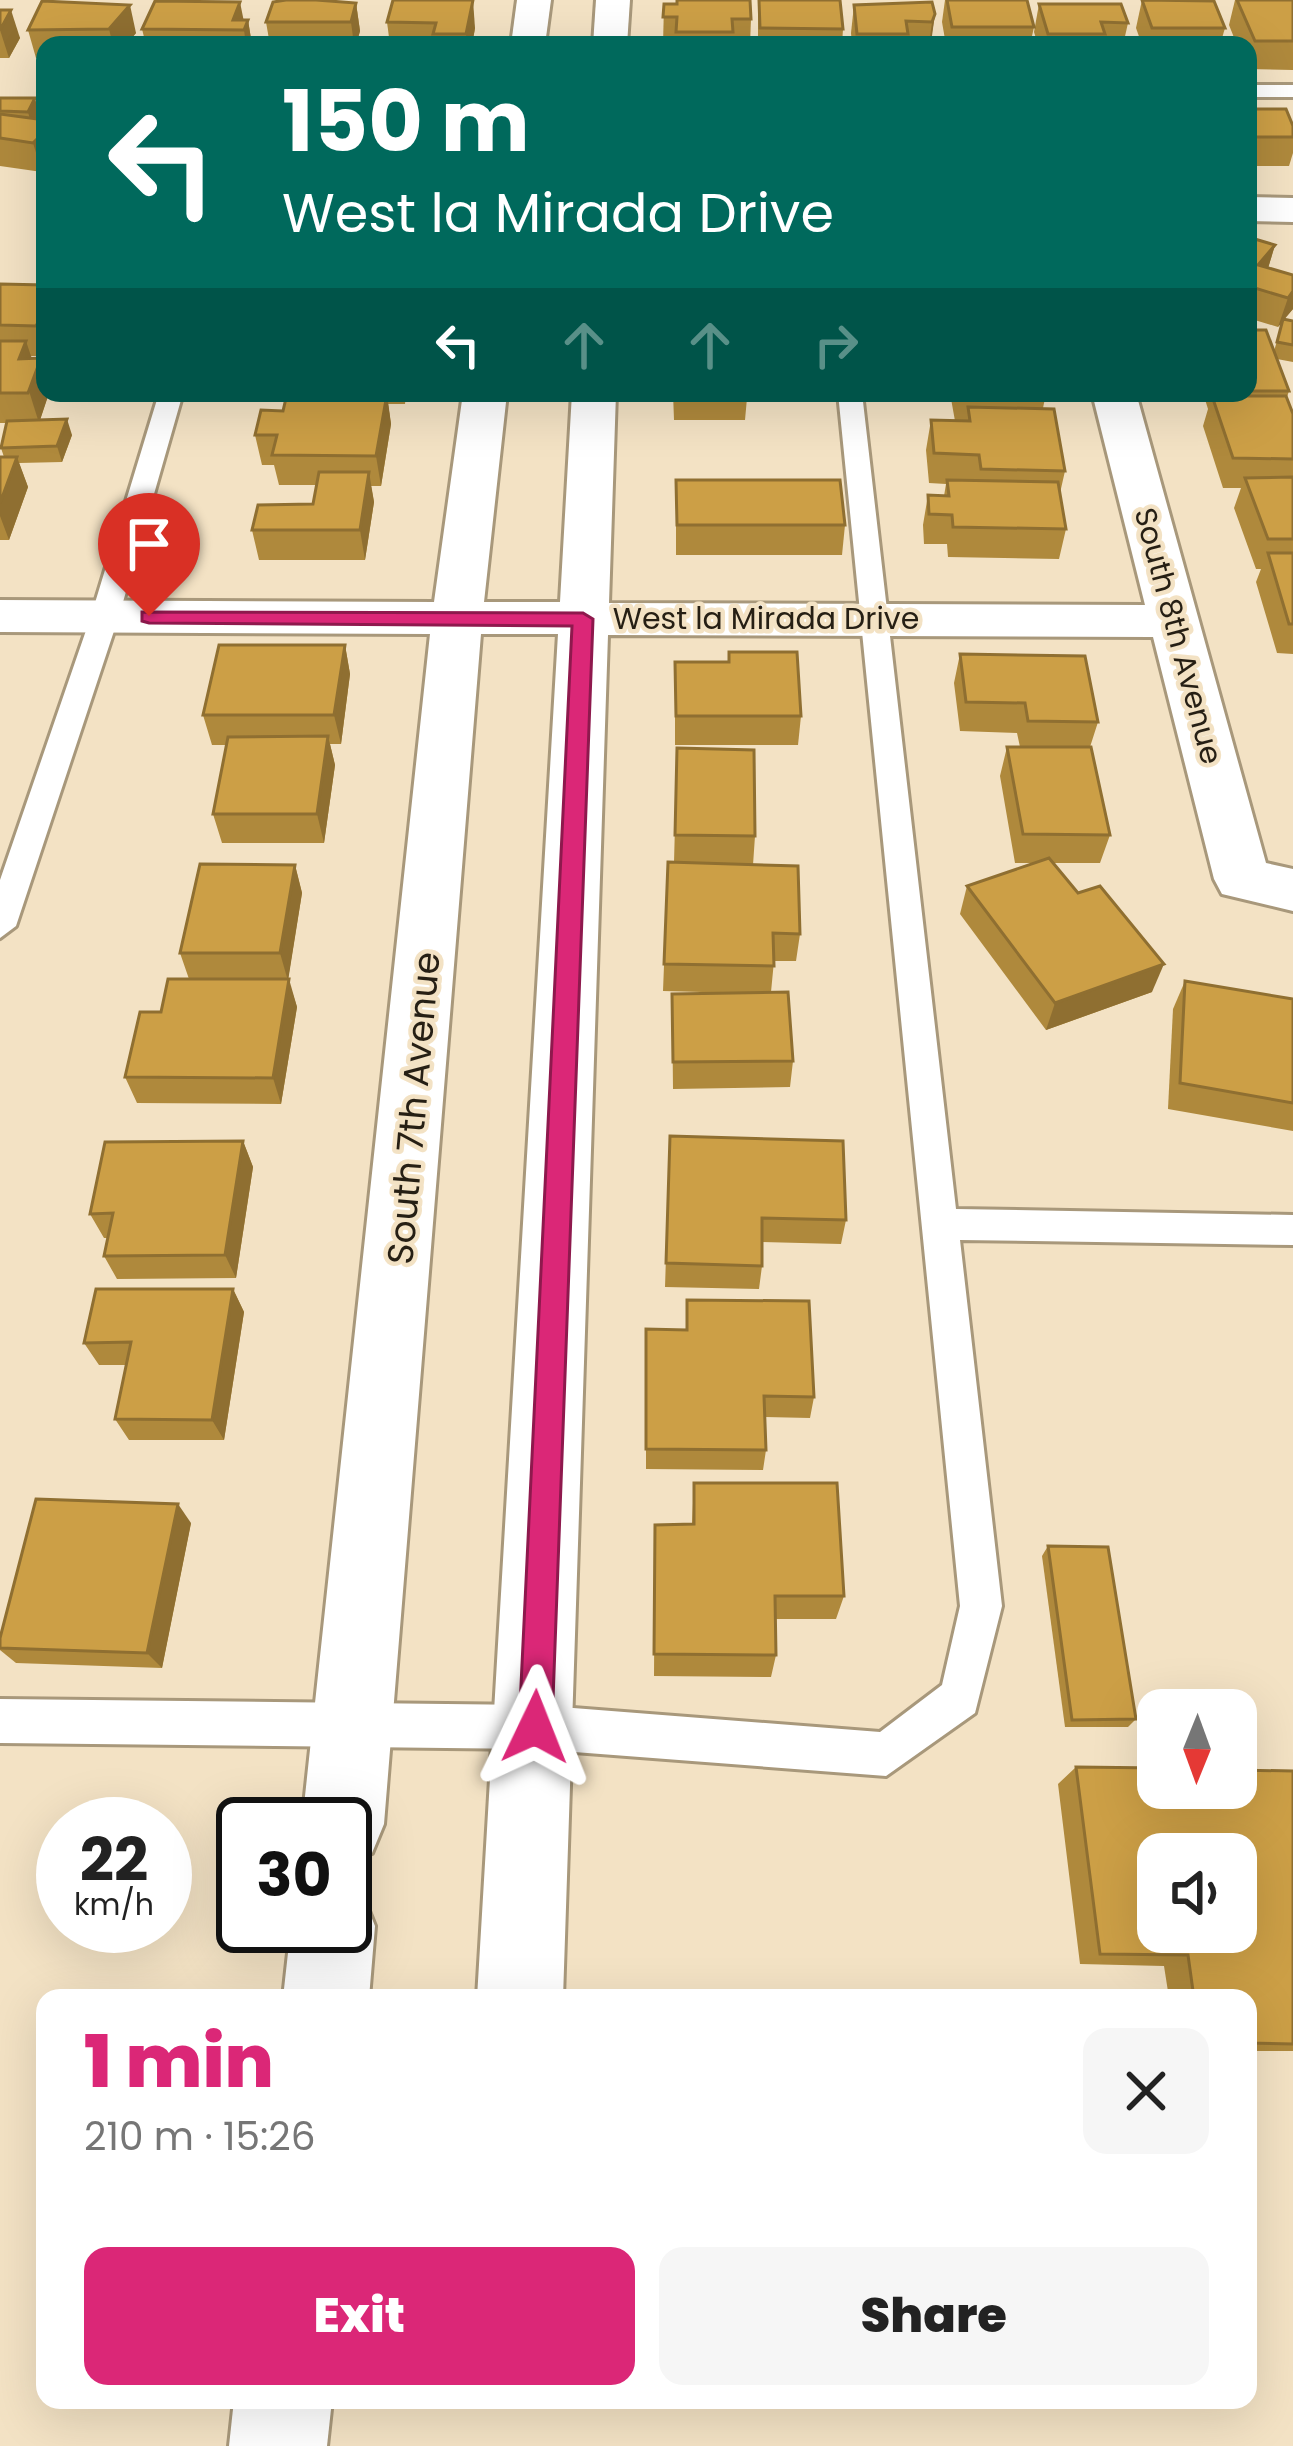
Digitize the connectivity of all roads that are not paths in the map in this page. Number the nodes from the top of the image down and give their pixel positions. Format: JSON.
{"nodes":[{"id":1,"x":534,"y":0,"type":"edge"},
{"id":2,"x":613,"y":0,"type":"edge"},
{"id":3,"x":529,"y":36,"type":"edge"},
{"id":4,"x":611,"y":36,"type":"edge"},
{"id":5,"x":1257,"y":91,"type":"edge"},
{"id":6,"x":1293,"y":91,"type":"edge"},
{"id":7,"x":0,"y":106,"type":"edge"},
{"id":8,"x":36,"y":106,"type":"edge"},
{"id":9,"x":1257,"y":209,"type":"edge"},
{"id":10,"x":1293,"y":210,"type":"edge"},
{"id":11,"x":168,"y":402,"type":"edge"},
{"id":12,"x":484,"y":402,"type":"edge"},
{"id":13,"x":594,"y":402,"type":"edge"},
{"id":14,"x":851,"y":402,"type":"edge"},
{"id":15,"x":1116,"y":402,"type":"edge"},
{"id":16,"x":0,"y":616,"type":"edge"},
{"id":17,"x":105,"y":616,"type":"junction"},
{"id":18,"x":457,"y":618,"type":"junction"},
{"id":19,"x":583,"y":619,"type":"junction"},
{"id":20,"x":872,"y":619,"type":"junction"},
{"id":21,"x":1173,"y":621,"type":"junction"},
{"id":22,"x":1268,"y":885,"type":"edge"},
{"id":23,"x":0,"y":926,"type":"edge"},
{"id":24,"x":939,"y":1224,"type":"junction"},
{"id":25,"x":1293,"y":1230,"type":"edge"},
{"id":26,"x":0,"y":1721,"type":"edge"},
{"id":27,"x":352,"y":1724,"type":"junction"},
{"id":28,"x":535,"y":1727,"type":"junction"},
{"id":29,"x":345,"y":1797,"type":"edge"},
{"id":30,"x":330,"y":1953,"type":"edge"},
{"id":31,"x":327,"y":1989,"type":"edge"},
{"id":32,"x":520,"y":1989,"type":"edge"},
{"id":33,"x":283,"y":2409,"type":"edge"},
{"id":34,"x":278,"y":2446,"type":"edge"}],
"edges":[{"from":1,"to":3,"type":"street"},
{"from":2,"to":4,"type":"street"},
{"from":5,"to":6,"type":"lane"},
{"from":7,"to":8,"type":"lane"},
{"from":9,"to":10,"type":"street"},
{"from":11,"to":17,"type":"lane"},
{"from":12,"to":18,"type":"street","name":"South 7th Avenue"},
{"from":13,"to":19,"type":"street"},
{"from":14,"to":20,"type":"lane"},
{"from":15,"to":21,"type":"street","name":"South 8th Avenue"},
{"from":16,"to":17,"type":"street","name":"West la Mirada Drive"},
{"from":17,"to":18,"type":"street","name":"West la Mirada Drive"},
{"from":17,"to":23,"type":"lane"},
{"from":18,"to":19,"type":"street","name":"West la Mirada Drive"},
{"from":18,"to":27,"type":"street","name":"South 7th Avenue"},
{"from":19,"to":20,"type":"street","name":"West la Mirada Drive"},
{"from":19,"to":28,"type":"street"},
{"from":20,"to":21,"type":"street","name":"West la Mirada Drive"},
{"from":20,"to":24,"type":"lane"},
{"from":21,"to":22,"type":"street","name":"South 8th Avenue"},
{"from":24,"to":25,"type":"lane"},
{"from":24,"to":28,"type":"lane"},
{"from":26,"to":27,"type":"lane"},
{"from":27,"to":28,"type":"lane"},
{"from":27,"to":29,"type":"street","name":"South 7th Avenue"},
{"from":28,"to":32,"type":"street"},
{"from":30,"to":31,"type":"street"},
{"from":33,"to":34,"type":"street"}]}
